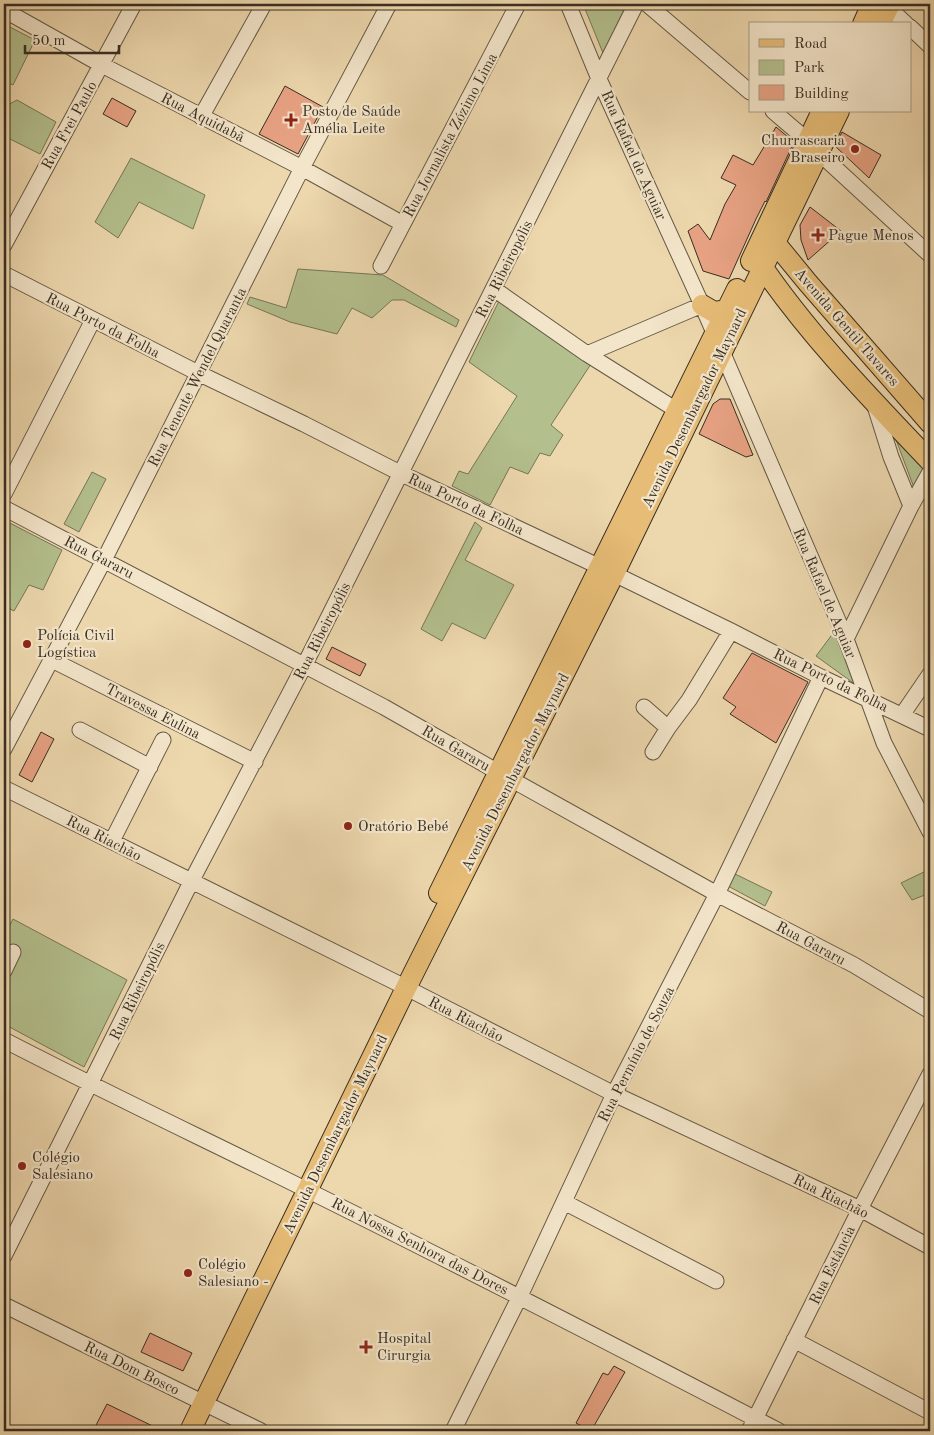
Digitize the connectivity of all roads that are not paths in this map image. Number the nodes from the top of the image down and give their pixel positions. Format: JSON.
{"nodes":[{"id":1,"x":134,"y":4,"type":"edge"},
{"id":2,"x":264,"y":4,"type":"edge"},
{"id":3,"x":389,"y":4,"type":"edge"},
{"id":4,"x":518,"y":4,"type":"edge"},
{"id":5,"x":568,"y":4,"type":"edge"},
{"id":6,"x":636,"y":4,"type":"edge"},
{"id":7,"x":647,"y":4,"type":"edge"},
{"id":8,"x":6,"y":8,"type":"edge"},
{"id":9,"x":883,"y":8,"type":"edge"},
{"id":10,"x":866,"y":22,"type":"edge"},
{"id":11,"x":903,"y":22,"type":"edge"},
{"id":12,"x":912,"y":30,"type":"edge"},
{"id":13,"x":930,"y":46,"type":"edge"},
{"id":14,"x":102,"y":65,"type":"junction"},
{"id":15,"x":599,"y":78,"type":"junction"},
{"id":16,"x":749,"y":91,"type":"edge"},
{"id":17,"x":774,"y":112,"type":"edge"},
{"id":18,"x":822,"y":112,"type":"edge"},
{"id":19,"x":838,"y":112,"type":"edge"},
{"id":20,"x":201,"y":117,"type":"junction"},
{"id":21,"x":813,"y":147,"type":"junction"},
{"id":22,"x":302,"y":168,"type":"junction"},
{"id":23,"x":403,"y":224,"type":"junction"},
{"id":24,"x":770,"y":236,"type":"junction"},
{"id":25,"x":4,"y":245,"type":"edge"},
{"id":26,"x":930,"y":255,"type":"edge"},
{"id":27,"x":758,"y":262,"type":"junction"},
{"id":28,"x":381,"y":266,"type":"dead end"},
{"id":29,"x":4,"y":274,"type":"edge"},
{"id":30,"x":494,"y":289,"type":"junction"},
{"id":31,"x":784,"y":298,"type":"junction"},
{"id":32,"x":746,"y":302,"type":"junction"},
{"id":33,"x":702,"y":305,"type":"junction"},
{"id":34,"x":726,"y":310,"type":"junction"},
{"id":35,"x":93,"y":320,"type":"junction"},
{"id":36,"x":714,"y":333,"type":"junction"},
{"id":37,"x":722,"y":352,"type":"junction"},
{"id":38,"x":587,"y":354,"type":"junction"},
{"id":39,"x":198,"y":373,"type":"junction"},
{"id":40,"x":873,"y":402,"type":"junction"},
{"id":41,"x":678,"y":411,"type":"junction"},
{"id":42,"x":930,"y":423,"type":"edge"},
{"id":43,"x":930,"y":462,"type":"edge"},
{"id":44,"x":930,"y":472,"type":"edge"},
{"id":45,"x":400,"y":474,"type":"junction"},
{"id":46,"x":4,"y":494,"type":"edge"},
{"id":47,"x":911,"y":506,"type":"junction"},
{"id":48,"x":4,"y":508,"type":"edge"},
{"id":49,"x":104,"y":560,"type":"junction"},
{"id":50,"x":607,"y":570,"type":"junction"},
{"id":51,"x":731,"y":631,"type":"junction"},
{"id":52,"x":846,"y":639,"type":"junction"},
{"id":53,"x":52,"y":660,"type":"junction"},
{"id":54,"x":305,"y":664,"type":"junction"},
{"id":55,"x":930,"y":674,"type":"edge"},
{"id":56,"x":821,"y":677,"type":"junction"},
{"id":57,"x":868,"y":699,"type":"junction"},
{"id":58,"x":644,"y":707,"type":"dead end"},
{"id":59,"x":902,"y":715,"type":"junction"},
{"id":60,"x":668,"y":728,"type":"junction"},
{"id":61,"x":930,"y":729,"type":"edge"},
{"id":62,"x":80,"y":730,"type":"dead end"},
{"id":63,"x":164,"y":740,"type":"dead end"},
{"id":64,"x":4,"y":749,"type":"edge"},
{"id":65,"x":654,"y":752,"type":"dead end"},
{"id":66,"x":255,"y":762,"type":"junction"},
{"id":67,"x":150,"y":767,"type":"junction"},
{"id":68,"x":505,"y":776,"type":"junction"},
{"id":69,"x":4,"y":788,"type":"edge"},
{"id":70,"x":930,"y":832,"type":"edge"},
{"id":71,"x":112,"y":841,"type":"junction"},
{"id":72,"x":191,"y":882,"type":"junction"},
{"id":73,"x":717,"y":894,"type":"junction"},
{"id":74,"x":13,"y":952,"type":"dead end"},
{"id":75,"x":4,"y":971,"type":"edge"},
{"id":76,"x":401,"y":985,"type":"junction"},
{"id":77,"x":930,"y":1010,"type":"edge"},
{"id":78,"x":4,"y":1040,"type":"edge"},
{"id":79,"x":930,"y":1074,"type":"edge"},
{"id":80,"x":90,"y":1085,"type":"junction"},
{"id":81,"x":614,"y":1094,"type":"junction"},
{"id":82,"x":302,"y":1188,"type":"junction"},
{"id":83,"x":564,"y":1202,"type":"junction"},
{"id":84,"x":860,"y":1209,"type":"junction"},
{"id":85,"x":930,"y":1246,"type":"edge"},
{"id":86,"x":4,"y":1256,"type":"edge"},
{"id":87,"x":716,"y":1282,"type":"dead end"},
{"id":88,"x":520,"y":1296,"type":"junction"},
{"id":89,"x":4,"y":1305,"type":"edge"},
{"id":90,"x":794,"y":1340,"type":"junction"},
{"id":91,"x":198,"y":1400,"type":"junction"},
{"id":92,"x":930,"y":1412,"type":"edge"},
{"id":93,"x":752,"y":1425,"type":"edge"},
{"id":94,"x":176,"y":1431,"type":"edge"},
{"id":95,"x":190,"y":1431,"type":"edge"},
{"id":96,"x":261,"y":1431,"type":"edge"},
{"id":97,"x":452,"y":1431,"type":"edge"},
{"id":98,"x":779,"y":1431,"type":"edge"}],
"edges":[{"from":1,"to":14,"type":"street","name":"Rua Frei Paulo"},
{"from":2,"to":20,"type":"street"},
{"from":3,"to":22,"type":"street","name":"Rua Tenente Wendel Quaranta"},
{"from":4,"to":23,"type":"street","name":"Rua Jornalista Zózimo Lima"},
{"from":5,"to":15,"type":"street","name":"Rua Rafael de Aguiar"},
{"from":6,"to":15,"type":"street","name":"Rua Ribeiropólis"},
{"from":7,"to":16,"type":"street"},
{"from":8,"to":14,"type":"street","name":"Rua Aquidabã"},
{"from":9,"to":10,"type":"main road"},
{"from":9,"to":11,"type":"street"},
{"from":12,"to":13,"type":"street"},
{"from":14,"to":20,"type":"street","name":"Rua Aquidabã"},
{"from":14,"to":25,"type":"street","name":"Rua Frei Paulo"},
{"from":15,"to":30,"type":"street","name":"Rua Ribeiropólis"},
{"from":15,"to":33,"type":"street","name":"Rua Rafael de Aguiar"},
{"from":17,"to":21,"type":"street"},
{"from":18,"to":21,"type":"main road","name":"Avenida Desembargador Maynard"},
{"from":19,"to":21,"type":"main road","name":"Avenida Desembargador Maynard"},
{"from":20,"to":22,"type":"street","name":"Rua Aquidabã"},
{"from":21,"to":24,"type":"main road","name":"Avenida Desembargador Maynard"},
{"from":21,"to":26,"type":"street"},
{"from":22,"to":23,"type":"street","name":"Rua Aquidabã"},
{"from":22,"to":39,"type":"street","name":"Rua Tenente Wendel Quaranta"},
{"from":23,"to":28,"type":"street","name":"Rua Jornalista Zózimo Lima"},
{"from":24,"to":27,"type":"main road","name":"Avenida Desembargador Maynard"},
{"from":24,"to":42,"type":"main road","name":"Avenida Gentil Tavares"},
{"from":27,"to":31,"type":"main road","name":"Avenida Gentil Tavares"},
{"from":27,"to":32,"type":"main road","name":"Avenida Desembargador Maynard"},
{"from":27,"to":34,"type":"main road","name":"Avenida Desembargador Maynard"},
{"from":29,"to":35,"type":"street","name":"Rua Porto da Folha"},
{"from":30,"to":38,"type":"street"},
{"from":30,"to":45,"type":"street","name":"Rua Ribeiropólis"},
{"from":31,"to":32,"type":"main road"},
{"from":31,"to":40,"type":"main road","name":"Avenida Gentil Tavares"},
{"from":32,"to":37,"type":"main road","name":"Avenida Desembargador Maynard"},
{"from":33,"to":34,"type":"main road"},
{"from":33,"to":36,"type":"street","name":"Rua Rafael de Aguiar"},
{"from":33,"to":38,"type":"street"},
{"from":34,"to":36,"type":"main road","name":"Avenida Desembargador Maynard"},
{"from":35,"to":39,"type":"street","name":"Rua Porto da Folha"},
{"from":35,"to":46,"type":"street"},
{"from":36,"to":37,"type":"street","name":"Rua Rafael de Aguiar"},
{"from":36,"to":41,"type":"main road","name":"Avenida Desembargador Maynard"},
{"from":37,"to":50,"type":"main road","name":"Avenida Desembargador Maynard"},
{"from":37,"to":52,"type":"street","name":"Rua Rafael de Aguiar"},
{"from":38,"to":41,"type":"street"},
{"from":39,"to":45,"type":"street","name":"Rua Porto da Folha"},
{"from":39,"to":49,"type":"street","name":"Rua Tenente Wendel Quaranta"},
{"from":40,"to":43,"type":"main road","name":"Avenida Gentil Tavares"},
{"from":40,"to":47,"type":"street","name":"Avenida Gentil Tavares"},
{"from":41,"to":50,"type":"main road","name":"Avenida Desembargador Maynard"},
{"from":44,"to":47,"type":"street"},
{"from":45,"to":50,"type":"street","name":"Rua Porto da Folha"},
{"from":45,"to":54,"type":"street","name":"Rua Ribeiropólis"},
{"from":47,"to":52,"type":"street"},
{"from":48,"to":49,"type":"street","name":"Rua Gararu"},
{"from":49,"to":53,"type":"street","name":"Rua Tenente Wendel Quaranta"},
{"from":49,"to":54,"type":"street","name":"Rua Gararu"},
{"from":50,"to":51,"type":"street","name":"Rua Porto da Folha"},
{"from":50,"to":68,"type":"main road","name":"Avenida Desembargador Maynard"},
{"from":51,"to":56,"type":"street","name":"Rua Porto da Folha"},
{"from":51,"to":60,"type":"street"},
{"from":52,"to":57,"type":"street","name":"Rua Rafael de Aguiar"},
{"from":53,"to":64,"type":"street","name":"Rua Tenente Wendel Quaranta"},
{"from":53,"to":66,"type":"street","name":"Travessa Eulina"},
{"from":54,"to":66,"type":"street","name":"Rua Ribeiropólis"},
{"from":54,"to":68,"type":"street","name":"Rua Gararu"},
{"from":55,"to":59,"type":"street"},
{"from":56,"to":57,"type":"street","name":"Rua Porto da Folha"},
{"from":56,"to":73,"type":"street","name":"Rua Permínio de Souza"},
{"from":57,"to":59,"type":"street","name":"Rua Porto da Folha"},
{"from":57,"to":70,"type":"street","name":"Rua Rafael de Aguiar"},
{"from":58,"to":60,"type":"street"},
{"from":59,"to":61,"type":"street","name":"Rua Porto da Folha"},
{"from":60,"to":65,"type":"street"},
{"from":62,"to":67,"type":"street"},
{"from":63,"to":67,"type":"street"},
{"from":66,"to":72,"type":"street","name":"Rua Ribeiropólis"},
{"from":67,"to":71,"type":"street"},
{"from":68,"to":73,"type":"street","name":"Rua Gararu"},
{"from":68,"to":76,"type":"main road","name":"Avenida Desembargador Maynard"},
{"from":69,"to":71,"type":"street","name":"Rua Riachão"},
{"from":71,"to":72,"type":"street","name":"Rua Riachão"},
{"from":72,"to":76,"type":"street","name":"Rua Riachão"},
{"from":72,"to":80,"type":"street","name":"Rua Ribeiropólis"},
{"from":73,"to":77,"type":"street","name":"Rua Gararu"},
{"from":73,"to":81,"type":"street","name":"Rua Permínio de Souza"},
{"from":74,"to":75,"type":"street"},
{"from":76,"to":81,"type":"street","name":"Rua Riachão"},
{"from":76,"to":82,"type":"main road","name":"Avenida Desembargador Maynard"},
{"from":78,"to":80,"type":"street","name":"Rua Nossa Senhora das Dores"},
{"from":79,"to":84,"type":"street","name":"Rua Estância"},
{"from":80,"to":82,"type":"street","name":"Rua Nossa Senhora das Dores"},
{"from":80,"to":86,"type":"street","name":"Rua Ribeiropólis"},
{"from":81,"to":83,"type":"street","name":"Rua Permínio de Souza"},
{"from":81,"to":84,"type":"street","name":"Rua Riachão"},
{"from":82,"to":88,"type":"street","name":"Rua Nossa Senhora das Dores"},
{"from":82,"to":91,"type":"main road","name":"Avenida Desembargador Maynard"},
{"from":83,"to":87,"type":"street"},
{"from":83,"to":88,"type":"street","name":"Rua Permínio de Souza"},
{"from":84,"to":85,"type":"street","name":"Rua Riachão"},
{"from":84,"to":90,"type":"street","name":"Rua Estância"},
{"from":88,"to":93,"type":"street","name":"Rua Nossa Senhora das Dores"},
{"from":88,"to":97,"type":"street","name":"Rua Permínio de Souza"},
{"from":89,"to":91,"type":"street","name":"Rua Dom Bosco"},
{"from":90,"to":92,"type":"street"},
{"from":90,"to":93,"type":"street","name":"Rua Estância"},
{"from":91,"to":94,"type":"main road","name":"Avenida Desembargador Maynard"},
{"from":91,"to":95,"type":"main road","name":"Avenida Desembargador Maynard"},
{"from":91,"to":96,"type":"street","name":"Rua Dom Bosco"},
{"from":93,"to":98,"type":"street","name":"Rua Nossa Senhora das Dores"}]}
